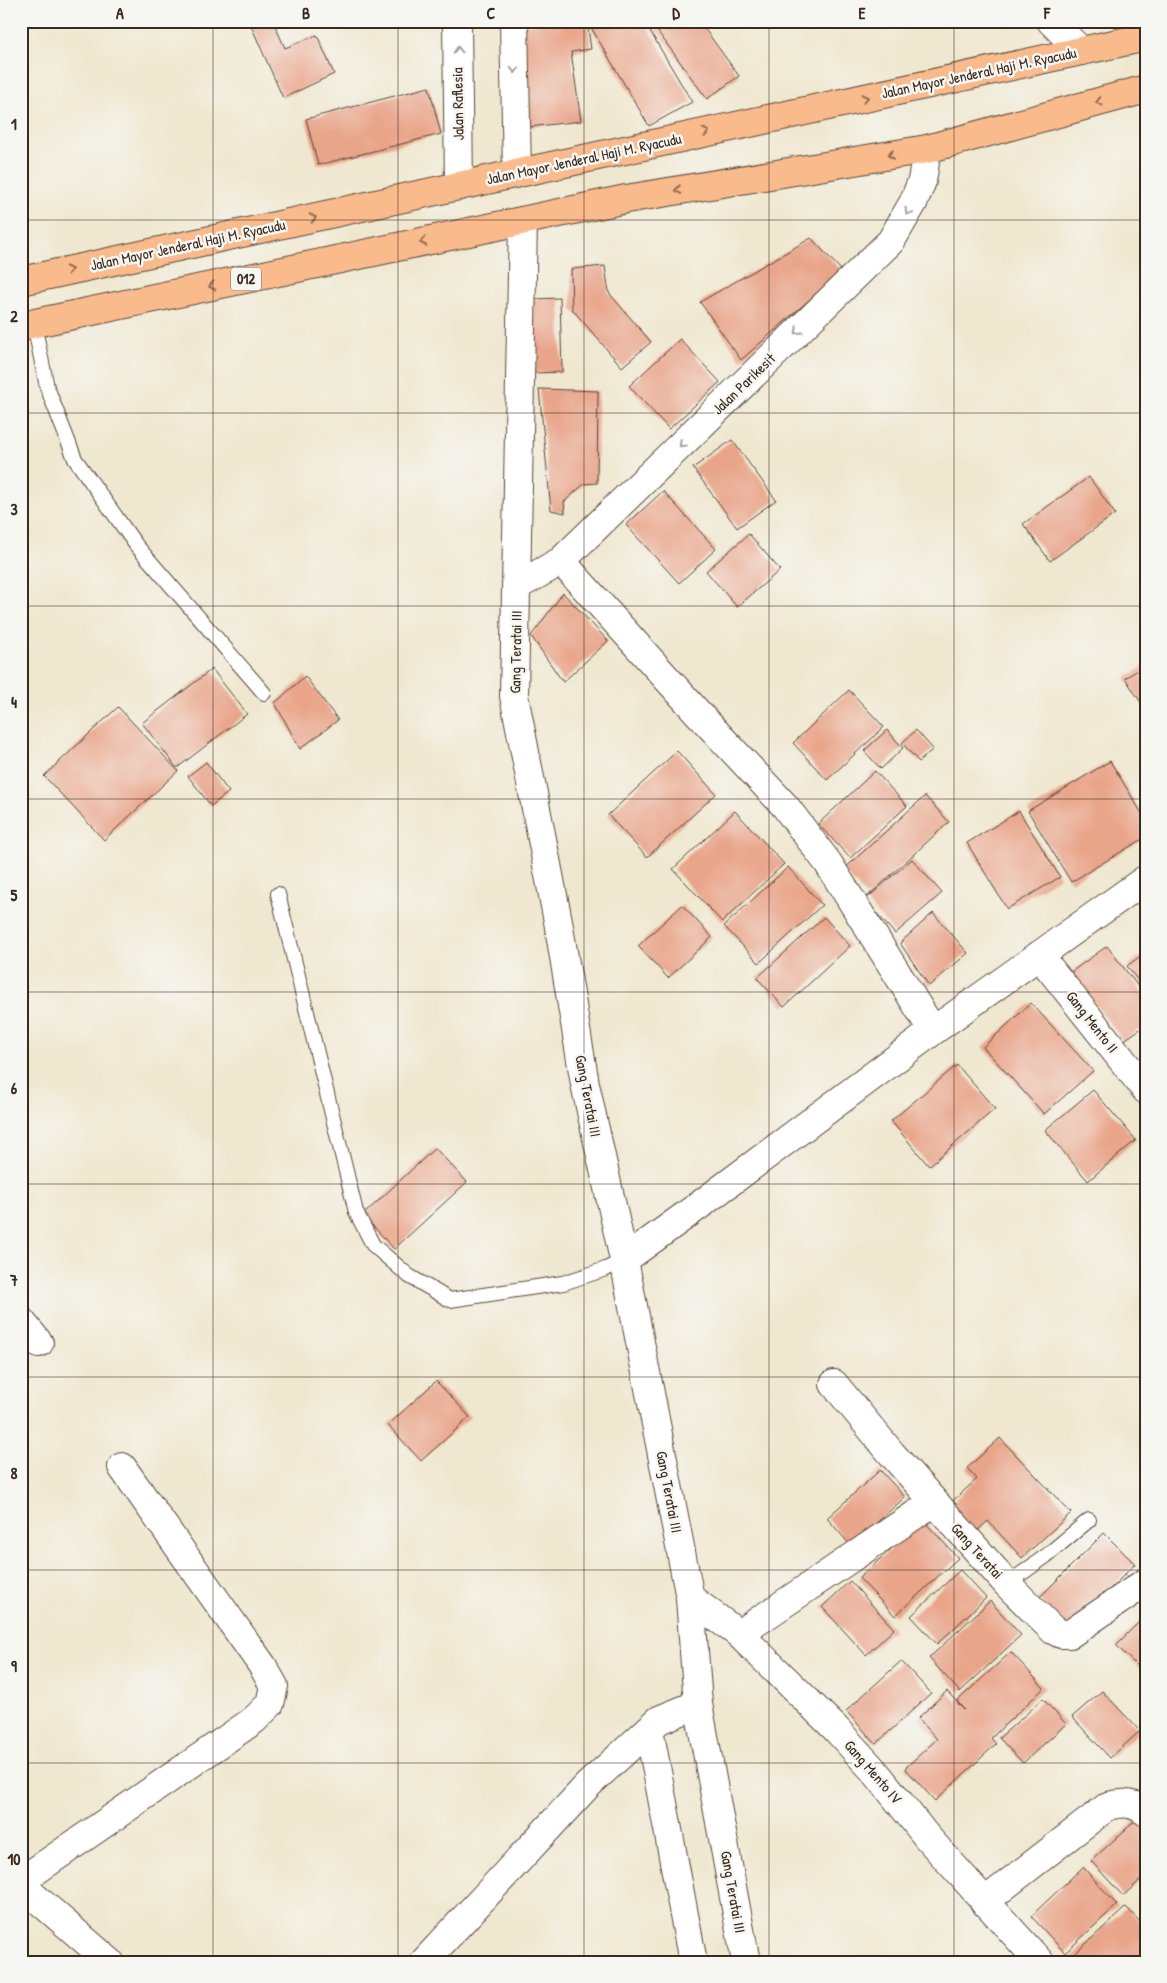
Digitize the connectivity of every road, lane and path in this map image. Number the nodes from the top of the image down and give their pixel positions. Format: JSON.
{"nodes":[{"id":1,"x":458,"y":21,"type":"edge"},
{"id":2,"x":514,"y":21,"type":"edge"},
{"id":3,"x":1051,"y":21,"type":"edge"},
{"id":4,"x":1146,"y":37,"type":"edge"},
{"id":5,"x":1091,"y":49,"type":"junction"},
{"id":6,"x":1146,"y":50,"type":"edge"},
{"id":7,"x":1146,"y":89,"type":"edge"},
{"id":8,"x":927,"y":149,"type":"junction"},
{"id":9,"x":511,"y":175,"type":"junction"},
{"id":10,"x":465,"y":185,"type":"junction"},
{"id":11,"x":517,"y":222,"type":"junction"},
{"id":12,"x":21,"y":280,"type":"edge"},
{"id":13,"x":28,"y":325,"type":"edge"},
{"id":14,"x":562,"y":561,"type":"junction"},
{"id":15,"x":517,"y":586,"type":"junction"},
{"id":16,"x":264,"y":692,"type":"dead end"},
{"id":17,"x":1146,"y":879,"type":"edge"},
{"id":18,"x":278,"y":894,"type":"dead end"},
{"id":19,"x":1039,"y":955,"type":"junction"},
{"id":20,"x":933,"y":1032,"type":"junction"},
{"id":21,"x":1146,"y":1090,"type":"edge"},
{"id":22,"x":615,"y":1264,"type":"junction"},
{"id":23,"x":21,"y":1321,"type":"edge"},
{"id":24,"x":39,"y":1343,"type":"dead end"},
{"id":25,"x":834,"y":1384,"type":"dead end"},
{"id":26,"x":122,"y":1467,"type":"dead end"},
{"id":27,"x":934,"y":1502,"type":"junction"},
{"id":28,"x":1089,"y":1520,"type":"dead end"},
{"id":29,"x":1146,"y":1582,"type":"edge"},
{"id":30,"x":1007,"y":1584,"type":"junction"},
{"id":31,"x":690,"y":1598,"type":"junction"},
{"id":32,"x":739,"y":1634,"type":"junction"},
{"id":33,"x":693,"y":1706,"type":"junction"},
{"id":34,"x":654,"y":1724,"type":"junction"},
{"id":35,"x":1146,"y":1812,"type":"edge"},
{"id":36,"x":21,"y":1881,"type":"edge"},
{"id":37,"x":21,"y":1885,"type":"edge"},
{"id":38,"x":984,"y":1902,"type":"junction"},
{"id":39,"x":110,"y":1962,"type":"edge"},
{"id":40,"x":424,"y":1962,"type":"edge"},
{"id":41,"x":693,"y":1962,"type":"edge"},
{"id":42,"x":746,"y":1962,"type":"edge"},
{"id":43,"x":1040,"y":1962,"type":"edge"}],
"edges":[{"from":10,"to":1,"type":"street","name":"Jalan Raflesia","one_way":true},
{"from":2,"to":9,"type":"street","one_way":true},
{"from":3,"to":5,"type":"street"},
{"from":4,"to":5,"type":"main road","name":"Jalan Mayor Jenderal Haji M. Ryacudu"},
{"from":5,"to":6,"type":"main road"},
{"from":9,"to":5,"type":"main road","name":"Jalan Mayor Jenderal Haji M. Ryacudu","one_way":true},
{"from":7,"to":8,"type":"main road","one_way":true},
{"from":8,"to":11,"type":"main road","one_way":true},
{"from":8,"to":14,"type":"street","name":"Jalan Parikesit","one_way":true},
{"from":9,"to":10,"type":"main road","name":"Jalan Mayor Jenderal Haji M. Ryacudu"},
{"from":12,"to":10,"type":"main road","name":"Jalan Mayor Jenderal Haji M. Ryacudu","one_way":true},
{"from":11,"to":13,"type":"main road","number":"012","one_way":true},
{"from":11,"to":15,"type":"street","name":"Gang Teratai III"},
{"from":13,"to":16,"type":"lane"},
{"from":14,"to":15,"type":"street","name":"Jalan Parikesit"},
{"from":14,"to":20,"type":"street"},
{"from":15,"to":22,"type":"street","name":"Gang Teratai III"},
{"from":17,"to":19,"type":"street"},
{"from":18,"to":22,"type":"lane"},
{"from":19,"to":20,"type":"street"},
{"from":19,"to":21,"type":"street","name":"Gang Mento II"},
{"from":20,"to":22,"type":"street"},
{"from":22,"to":31,"type":"street","name":"Gang Teratai III"},
{"from":23,"to":24,"type":"street"},
{"from":25,"to":27,"type":"street","name":"Gang Teratai"},
{"from":26,"to":36,"type":"street"},
{"from":27,"to":30,"type":"street","name":"Gang Teratai"},
{"from":27,"to":32,"type":"street"},
{"from":28,"to":30,"type":"lane"},
{"from":29,"to":30,"type":"street","name":"Gang Teratai"},
{"from":31,"to":32,"type":"street","name":"Gang Mento IV"},
{"from":31,"to":33,"type":"street","name":"Gang Teratai III"},
{"from":32,"to":38,"type":"street","name":"Gang Mento IV"},
{"from":33,"to":34,"type":"street"},
{"from":33,"to":42,"type":"street","name":"Gang Teratai III"},
{"from":34,"to":40,"type":"street"},
{"from":34,"to":41,"type":"street"},
{"from":35,"to":38,"type":"street"},
{"from":37,"to":39,"type":"street"},
{"from":38,"to":43,"type":"street","name":"Gang Mento IV"}]}
